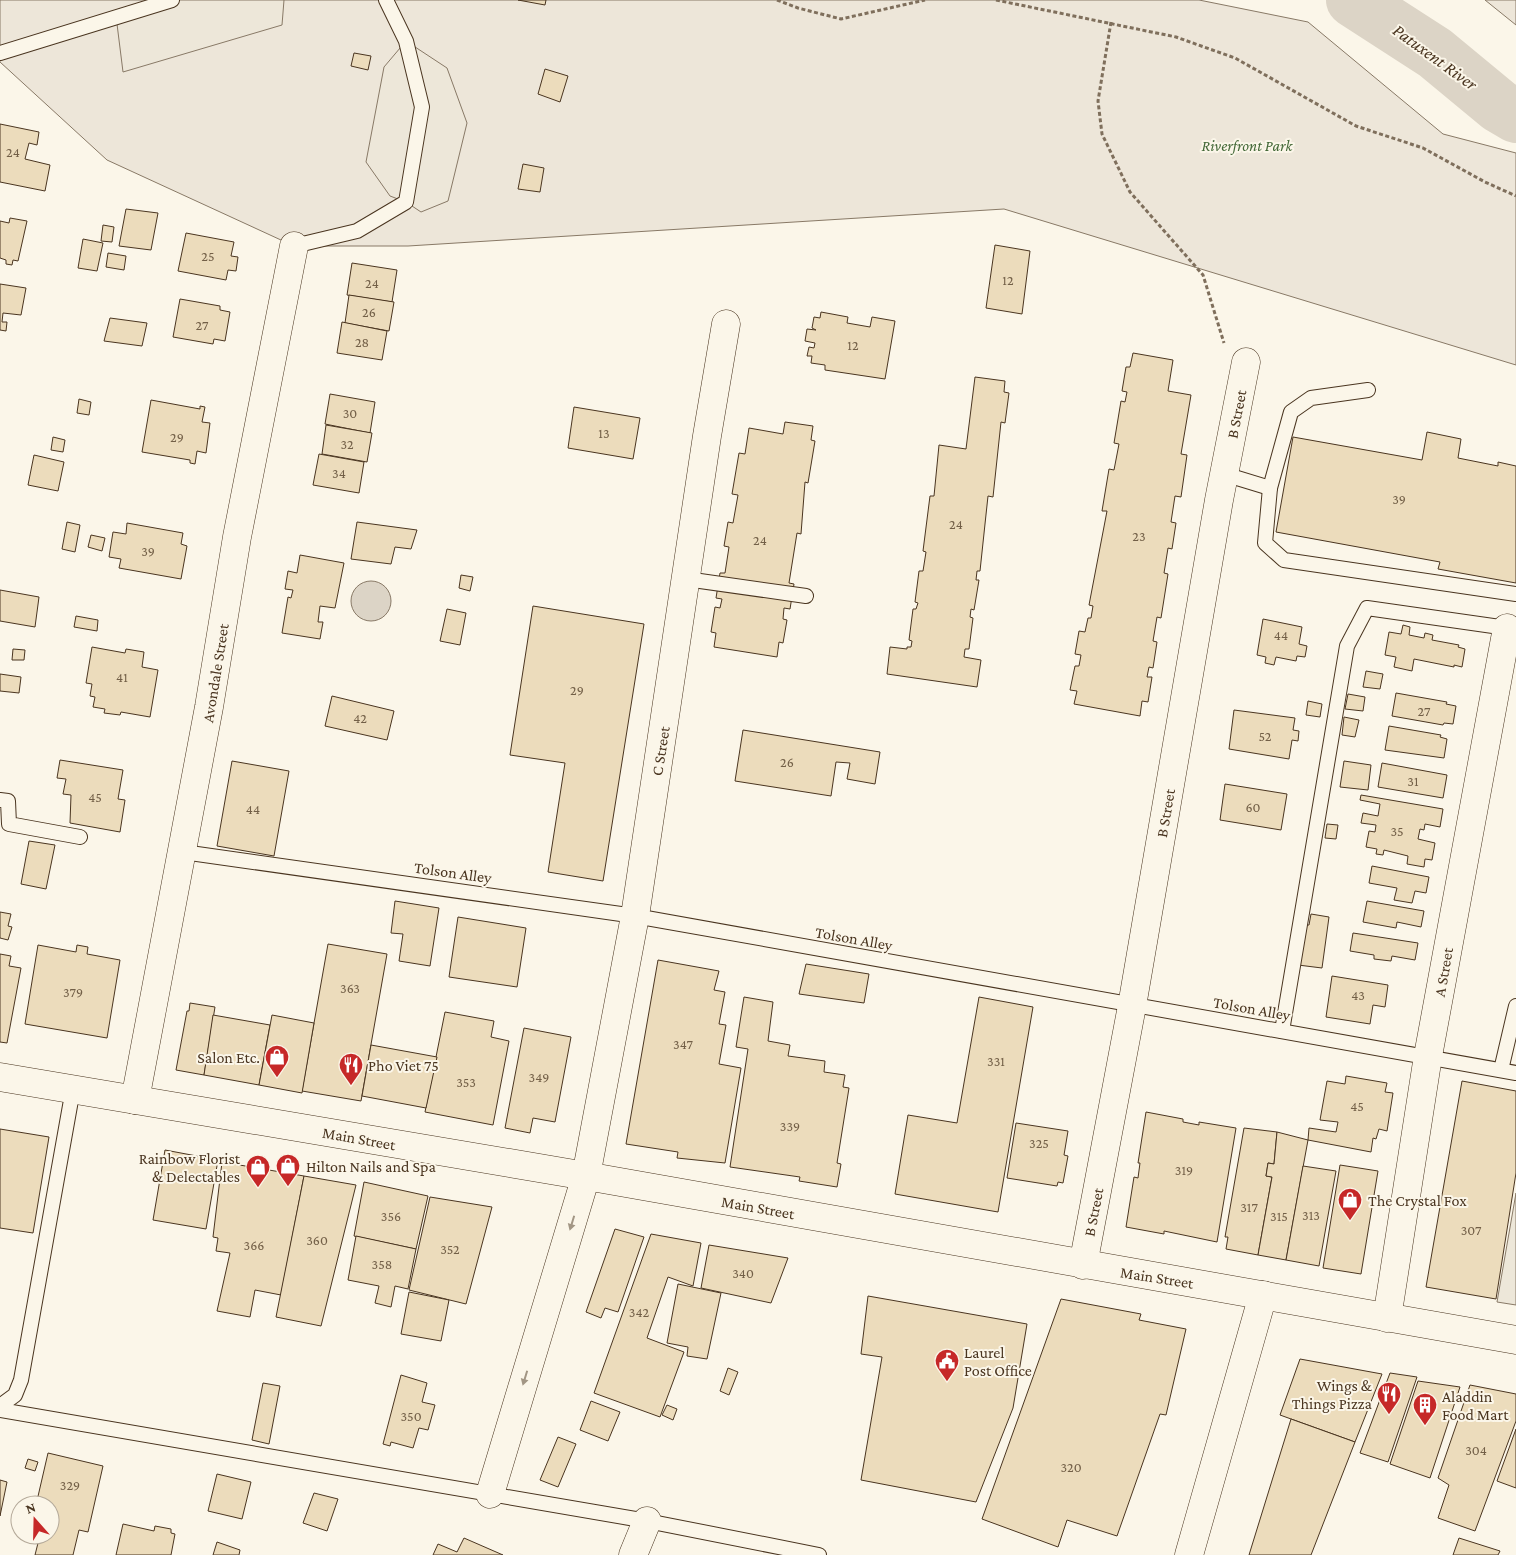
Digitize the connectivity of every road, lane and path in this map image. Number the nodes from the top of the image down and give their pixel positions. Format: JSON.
{"nodes":[{"id":1,"x":172,"y":0,"type":"edge"},
{"id":2,"x":386,"y":0,"type":"edge"},
{"id":3,"x":777,"y":0,"type":"edge"},
{"id":4,"x":924,"y":0,"type":"edge"},
{"id":5,"x":996,"y":0,"type":"edge"},
{"id":6,"x":1111,"y":22,"type":"junction"},
{"id":7,"x":0,"y":52,"type":"edge"},
{"id":8,"x":1516,"y":196,"type":"edge"},
{"id":9,"x":294,"y":246,"type":"joint"},
{"id":10,"x":726,"y":324,"type":"dead end"},
{"id":11,"x":1246,"y":362,"type":"joint"},
{"id":12,"x":1368,"y":390,"type":"dead end"},
{"id":13,"x":1224,"y":474,"type":"junction"},
{"id":14,"x":1270,"y":488,"type":"junction"},
{"id":15,"x":686,"y":579,"type":"junction"},
{"id":16,"x":1516,"y":594,"type":"edge"},
{"id":17,"x":806,"y":596,"type":"dead end"},
{"id":18,"x":1507,"y":628,"type":"joint"},
{"id":19,"x":0,"y":800,"type":"edge"},
{"id":20,"x":80,"y":837,"type":"dead end"},
{"id":21,"x":183,"y":852,"type":"junction"},
{"id":22,"x":634,"y":916,"type":"junction"},
{"id":23,"x":1132,"y":1006,"type":"junction"},
{"id":24,"x":1516,"y":1006,"type":"edge"},
{"id":25,"x":1282,"y":1031,"type":"junction"},
{"id":26,"x":1428,"y":1056,"type":"junction"},
{"id":27,"x":1500,"y":1070,"type":"junction"},
{"id":28,"x":1516,"y":1073,"type":"edge"},
{"id":29,"x":0,"y":1076,"type":"edge"},
{"id":30,"x":73,"y":1089,"type":"junction"},
{"id":31,"x":135,"y":1100,"type":"junction"},
{"id":32,"x":586,"y":1176,"type":"junction"},
{"id":33,"x":1083,"y":1265,"type":"junction"},
{"id":34,"x":1263,"y":1295,"type":"junction"},
{"id":35,"x":1387,"y":1318,"type":"junction"},
{"id":36,"x":1516,"y":1340,"type":"edge"},
{"id":37,"x":0,"y":1406,"type":"edge"},
{"id":38,"x":0,"y":1410,"type":"edge"},
{"id":39,"x":490,"y":1494,"type":"junction"},
{"id":40,"x":647,"y":1521,"type":"junction"},
{"id":41,"x":633,"y":1555,"type":"edge"},
{"id":42,"x":819,"y":1555,"type":"edge"},
{"id":43,"x":1188,"y":1555,"type":"edge"}],
"edges":[{"from":1,"to":7,"type":"lane"},
{"from":2,"to":9,"type":"lane"},
{"from":3,"to":4,"type":"path"},
{"from":5,"to":6,"type":"path"},
{"from":6,"to":8,"type":"path"},
{"from":6,"to":11,"type":"path"},
{"from":9,"to":21,"type":"street","name":"Avondale Street"},
{"from":10,"to":15,"type":"street","name":"C Street"},
{"from":11,"to":13,"type":"street","name":"B Street"},
{"from":12,"to":14,"type":"lane"},
{"from":13,"to":14,"type":"lane"},
{"from":13,"to":23,"type":"street","name":"B Street"},
{"from":14,"to":16,"type":"lane"},
{"from":15,"to":17,"type":"lane"},
{"from":15,"to":22,"type":"street","name":"C Street"},
{"from":18,"to":25,"type":"lane"},
{"from":18,"to":26,"type":"street","name":"A Street"},
{"from":19,"to":20,"type":"lane"},
{"from":21,"to":22,"type":"lane","name":"Tolson Alley"},
{"from":21,"to":31,"type":"street","name":"Avondale Street"},
{"from":22,"to":23,"type":"lane","name":"Tolson Alley"},
{"from":22,"to":32,"type":"street","name":"C Street"},
{"from":23,"to":25,"type":"lane","name":"Tolson Alley"},
{"from":23,"to":33,"type":"street","name":"B Street"},
{"from":24,"to":27,"type":"lane"},
{"from":25,"to":26,"type":"lane","name":"Tolson Alley"},
{"from":26,"to":27,"type":"lane","name":"Tolson Alley"},
{"from":26,"to":35,"type":"street","name":"A Street"},
{"from":27,"to":28,"type":"lane","name":"Tolson Alley"},
{"from":29,"to":30,"type":"street","name":"Main Street"},
{"from":30,"to":31,"type":"street","name":"Main Street"},
{"from":30,"to":37,"type":"lane"},
{"from":31,"to":32,"type":"street","name":"Main Street"},
{"from":32,"to":33,"type":"street","name":"Main Street"},
{"from":32,"to":39,"type":"street","name":"C Street","one_way":true},
{"from":33,"to":34,"type":"street","name":"Main Street"},
{"from":34,"to":35,"type":"street","name":"Main Street"},
{"from":34,"to":43,"type":"street"},
{"from":35,"to":36,"type":"street","name":"Main Street"},
{"from":38,"to":39,"type":"lane"},
{"from":39,"to":40,"type":"lane"},
{"from":40,"to":41,"type":"street"},
{"from":40,"to":42,"type":"lane"}]}
